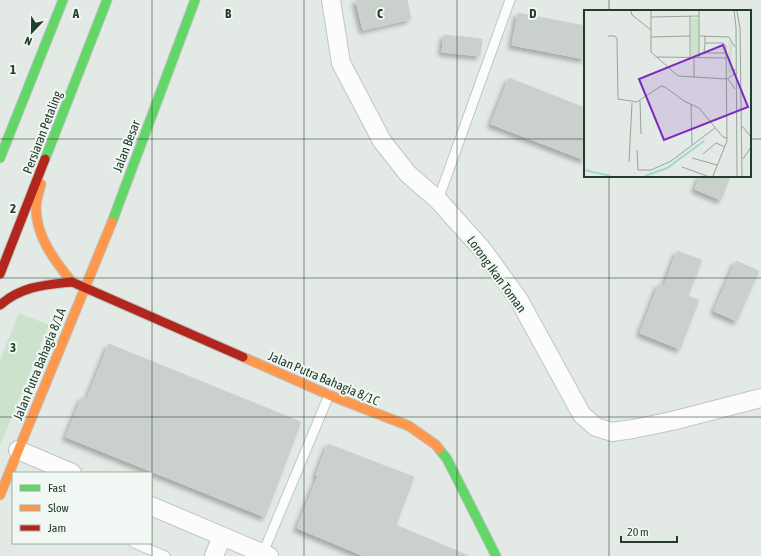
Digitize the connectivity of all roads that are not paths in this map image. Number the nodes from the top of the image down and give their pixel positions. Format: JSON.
{"nodes":[{"id":1,"x":63,"y":0,"type":"edge"},
{"id":2,"x":107,"y":0,"type":"edge"},
{"id":3,"x":195,"y":0,"type":"edge"},
{"id":4,"x":331,"y":0,"type":"edge"},
{"id":5,"x":510,"y":0,"type":"edge"},
{"id":6,"x":0,"y":158,"type":"edge"},
{"id":7,"x":46,"y":158,"type":"junction"},
{"id":8,"x":438,"y":200,"type":"junction"},
{"id":9,"x":0,"y":274,"type":"edge"},
{"id":10,"x":72,"y":282,"type":"junction"},
{"id":11,"x":85,"y":287,"type":"junction"},
{"id":12,"x":0,"y":305,"type":"edge"},
{"id":13,"x":330,"y":395,"type":"junction"},
{"id":14,"x":761,"y":398,"type":"edge"},
{"id":15,"x":18,"y":450,"type":"junction"},
{"id":16,"x":70,"y":472,"type":"edge"},
{"id":17,"x":1,"y":492,"type":"edge"},
{"id":18,"x":12,"y":493,"type":"edge"},
{"id":19,"x":152,"y":506,"type":"edge"},
{"id":20,"x":222,"y":536,"type":"junction"},
{"id":21,"x":136,"y":544,"type":"edge"},
{"id":22,"x":266,"y":555,"type":"edge"},
{"id":23,"x":166,"y":556,"type":"edge"},
{"id":24,"x":214,"y":556,"type":"edge"},
{"id":25,"x":496,"y":556,"type":"edge"}],
"edges":[{"from":1,"to":6,"type":"street"},
{"from":2,"to":7,"type":"street","name":"Persiaran Petaling"},
{"from":3,"to":11,"type":"street","name":"Jalan Besar"},
{"from":4,"to":8,"type":"street","name":"Lorong Ikan Toman"},
{"from":5,"to":8,"type":"lane"},
{"from":7,"to":9,"type":"street","name":"Persiaran Petaling"},
{"from":7,"to":10,"type":"street"},
{"from":8,"to":14,"type":"street","name":"Lorong Ikan Toman"},
{"from":10,"to":11,"type":"street"},
{"from":10,"to":12,"type":"street"},
{"from":11,"to":13,"type":"street","name":"Jalan Putra Bahagia 8/1C"},
{"from":11,"to":15,"type":"street","name":"Jalan Putra Bahagia 8/1A"},
{"from":13,"to":22,"type":"lane"},
{"from":13,"to":25,"type":"street","name":"Jalan Putra Bahagia 8/1C"},
{"from":15,"to":16,"type":"street"},
{"from":15,"to":17,"type":"street","name":"Jalan Putra Bahagia 8/1A"},
{"from":17,"to":18,"type":"lane"},
{"from":19,"to":20,"type":"street"},
{"from":20,"to":22,"type":"street"},
{"from":20,"to":24,"type":"street"},
{"from":21,"to":23,"type":"lane"}]}
